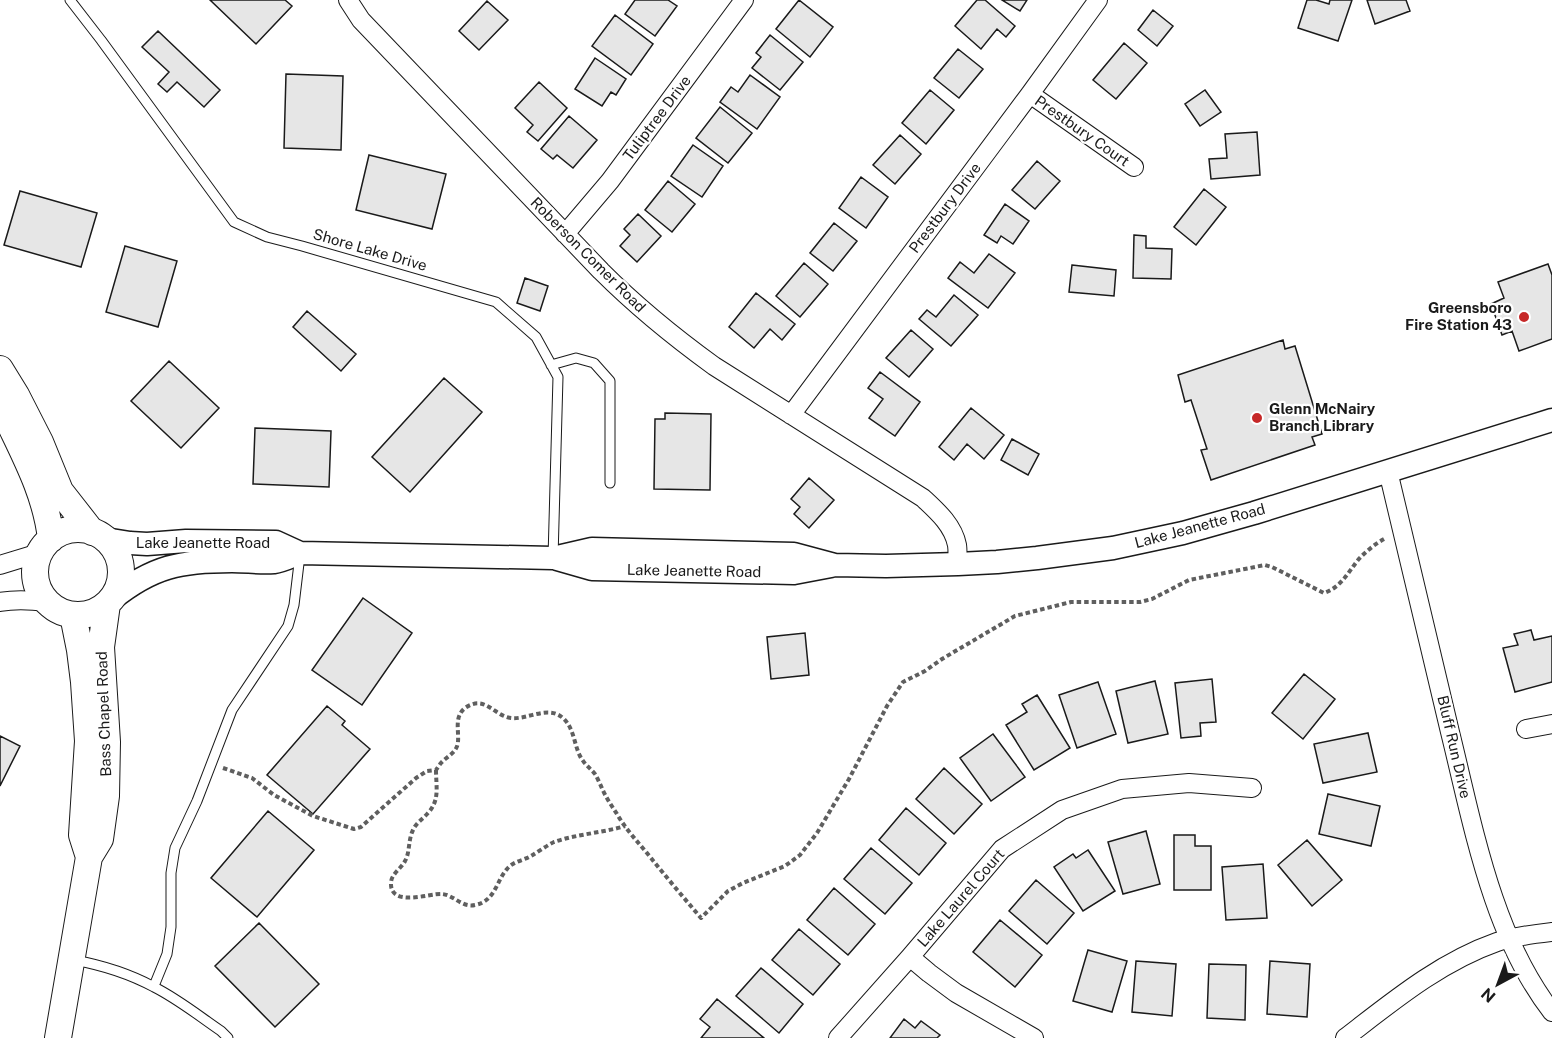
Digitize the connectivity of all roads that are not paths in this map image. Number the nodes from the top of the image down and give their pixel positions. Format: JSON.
{"nodes":[{"id":1,"x":70,"y":0,"type":"edge"},
{"id":2,"x":348,"y":0,"type":"edge"},
{"id":3,"x":744,"y":0,"type":"edge"},
{"id":4,"x":1098,"y":0,"type":"edge"},
{"id":5,"x":1030,"y":94,"type":"junction"},
{"id":6,"x":1134,"y":167,"type":"dead end"},
{"id":7,"x":565,"y":234,"type":"junction"},
{"id":8,"x":551,"y":365,"type":"junction"},
{"id":9,"x":0,"y":369,"type":"edge"},
{"id":10,"x":0,"y":406,"type":"edge"},
{"id":11,"x":791,"y":415,"type":"junction"},
{"id":12,"x":1552,"y":420,"type":"edge"},
{"id":13,"x":1388,"y":471,"type":"junction"},
{"id":14,"x":610,"y":483,"type":"dead end"},
{"id":15,"x":98,"y":535,"type":"junction"},
{"id":16,"x":45,"y":546,"type":"junction"},
{"id":17,"x":300,"y":553,"type":"junction"},
{"id":18,"x":553,"y":558,"type":"junction"},
{"id":19,"x":958,"y":564,"type":"junction"},
{"id":20,"x":0,"y":565,"type":"edge"},
{"id":21,"x":0,"y":602,"type":"edge"},
{"id":22,"x":47,"y":602,"type":"junction"},
{"id":23,"x":110,"y":602,"type":"junction"},
{"id":24,"x":73,"y":615,"type":"junction"},
{"id":25,"x":1552,"y":724,"type":"edge"},
{"id":26,"x":1526,"y":729,"type":"dead end"},
{"id":27,"x":1252,"y":788,"type":"dead end"},
{"id":28,"x":89,"y":857,"type":"junction"},
{"id":29,"x":1552,"y":932,"type":"edge"},
{"id":30,"x":1509,"y":939,"type":"junction"},
{"id":31,"x":910,"y":957,"type":"junction"},
{"id":32,"x":71,"y":960,"type":"junction"},
{"id":33,"x":154,"y":986,"type":"junction"},
{"id":34,"x":1552,"y":1012,"type":"edge"},
{"id":35,"x":58,"y":1038,"type":"edge"},
{"id":36,"x":228,"y":1038,"type":"edge"},
{"id":37,"x":838,"y":1038,"type":"edge"},
{"id":38,"x":1034,"y":1038,"type":"edge"},
{"id":39,"x":1345,"y":1038,"type":"edge"}],
"edges":[{"from":1,"to":8,"type":"lane","name":"Shore Lake Drive"},
{"from":2,"to":7,"type":"street","name":"Roberson Comer Road"},
{"from":3,"to":7,"type":"street","name":"Tuliptree Drive"},
{"from":4,"to":5,"type":"street","name":"Prestbury Drive"},
{"from":5,"to":6,"type":"street","name":"Prestbury Court"},
{"from":5,"to":11,"type":"street","name":"Prestbury Drive"},
{"from":7,"to":11,"type":"street","name":"Roberson Comer Road"},
{"from":8,"to":14,"type":"lane"},
{"from":8,"to":18,"type":"lane","name":"Shore Lake Drive"},
{"from":9,"to":15,"type":"main road"},
{"from":10,"to":16,"type":"main road"},
{"from":11,"to":19,"type":"street","name":"Roberson Comer Road"},
{"from":12,"to":13,"type":"street","name":"Lake Jeanette Road"},
{"from":13,"to":19,"type":"street","name":"Lake Jeanette Road"},
{"from":13,"to":30,"type":"street","name":"Bluff Run Drive"},
{"from":15,"to":16,"type":"main road"},
{"from":15,"to":17,"type":"street","name":"Lake Jeanette Road"},
{"from":15,"to":23,"type":"main road"},
{"from":16,"to":20,"type":"street"},
{"from":16,"to":22,"type":"main road"},
{"from":17,"to":18,"type":"street","name":"Lake Jeanette Road"},
{"from":17,"to":23,"type":"street","name":"Lake Jeanette Road"},
{"from":17,"to":33,"type":"lane"},
{"from":18,"to":19,"type":"street","name":"Lake Jeanette Road"},
{"from":21,"to":22,"type":"street"},
{"from":22,"to":24,"type":"main road"},
{"from":23,"to":24,"type":"main road"},
{"from":23,"to":28,"type":"main road","name":"Bass Chapel Road"},
{"from":24,"to":28,"type":"main road","name":"Bass Chapel Road"},
{"from":25,"to":26,"type":"street"},
{"from":27,"to":31,"type":"street","name":"Lake Laurel Court"},
{"from":28,"to":32,"type":"main road","name":"Bass Chapel Road"},
{"from":29,"to":30,"type":"street"},
{"from":30,"to":34,"type":"street","name":"Bluff Run Drive"},
{"from":30,"to":39,"type":"street"},
{"from":31,"to":37,"type":"street","name":"Lake Laurel Court"},
{"from":31,"to":38,"type":"street"},
{"from":32,"to":33,"type":"lane"},
{"from":32,"to":35,"type":"main road","name":"Bass Chapel Road"},
{"from":33,"to":36,"type":"lane"}]}
